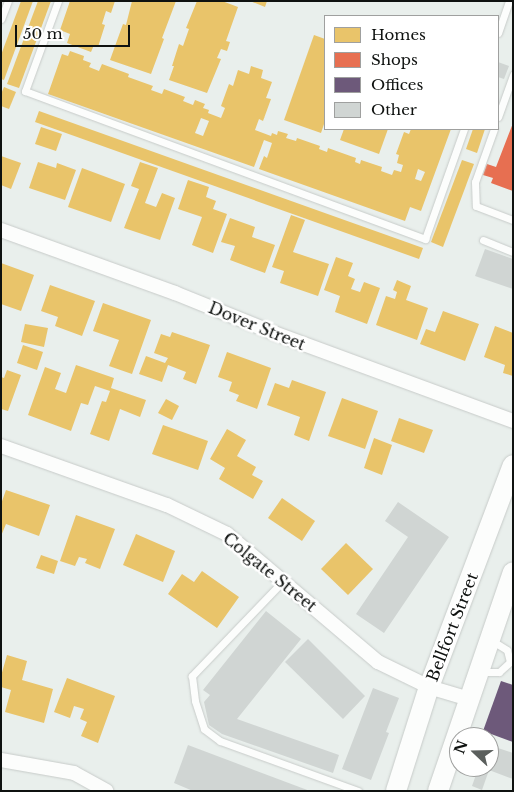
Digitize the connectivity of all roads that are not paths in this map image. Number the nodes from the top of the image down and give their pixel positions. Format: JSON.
{"nodes":[{"id":1,"x":8,"y":1,"type":"edge"},
{"id":2,"x":58,"y":1,"type":"edge"},
{"id":3,"x":509,"y":1,"type":"edge"},
{"id":4,"x":1,"y":19,"type":"edge"},
{"id":5,"x":499,"y":30,"type":"edge"},
{"id":6,"x":513,"y":75,"type":"edge"},
{"id":7,"x":499,"y":114,"type":"edge"},
{"id":8,"x":464,"y":130,"type":"edge"},
{"id":9,"x":494,"y":130,"type":"edge"},
{"id":10,"x":513,"y":220,"type":"edge"},
{"id":11,"x":1,"y":230,"type":"edge"},
{"id":12,"x":482,"y":240,"type":"dead end"},
{"id":13,"x":513,"y":252,"type":"edge"},
{"id":14,"x":513,"y":421,"type":"edge"},
{"id":15,"x":1,"y":446,"type":"edge"},
{"id":16,"x":513,"y":464,"type":"edge"},
{"id":17,"x":513,"y":572,"type":"edge"},
{"id":18,"x":283,"y":581,"type":"junction"},
{"id":19,"x":490,"y":639,"type":"junction"},
{"id":20,"x":512,"y":662,"type":"edge"},
{"id":21,"x":479,"y":672,"type":"junction"},
{"id":22,"x":429,"y":687,"type":"junction"},
{"id":23,"x":469,"y":699,"type":"junction"},
{"id":24,"x":1,"y":760,"type":"edge"},
{"id":25,"x":106,"y":791,"type":"edge"},
{"id":26,"x":358,"y":791,"type":"edge"},
{"id":27,"x":396,"y":791,"type":"edge"},
{"id":28,"x":438,"y":791,"type":"edge"}],
"edges":[{"from":1,"to":4,"type":"lane"},
{"from":2,"to":8,"type":"lane"},
{"from":3,"to":5,"type":"lane"},
{"from":6,"to":7,"type":"lane"},
{"from":9,"to":10,"type":"lane"},
{"from":11,"to":14,"type":"street","name":"Dover Street"},
{"from":12,"to":13,"type":"lane"},
{"from":15,"to":18,"type":"street","name":"Colgate Street"},
{"from":16,"to":22,"type":"main road","name":"Bellfort Street"},
{"from":17,"to":19,"type":"main road"},
{"from":18,"to":22,"type":"street","name":"Colgate Street"},
{"from":18,"to":26,"type":"lane"},
{"from":19,"to":20,"type":"lane"},
{"from":19,"to":21,"type":"main road"},
{"from":20,"to":21,"type":"lane"},
{"from":21,"to":23,"type":"main road"},
{"from":22,"to":23,"type":"street","name":"Colgate Street"},
{"from":22,"to":27,"type":"main road","name":"Bellfort Street"},
{"from":23,"to":28,"type":"main road"},
{"from":24,"to":25,"type":"street"}]}
